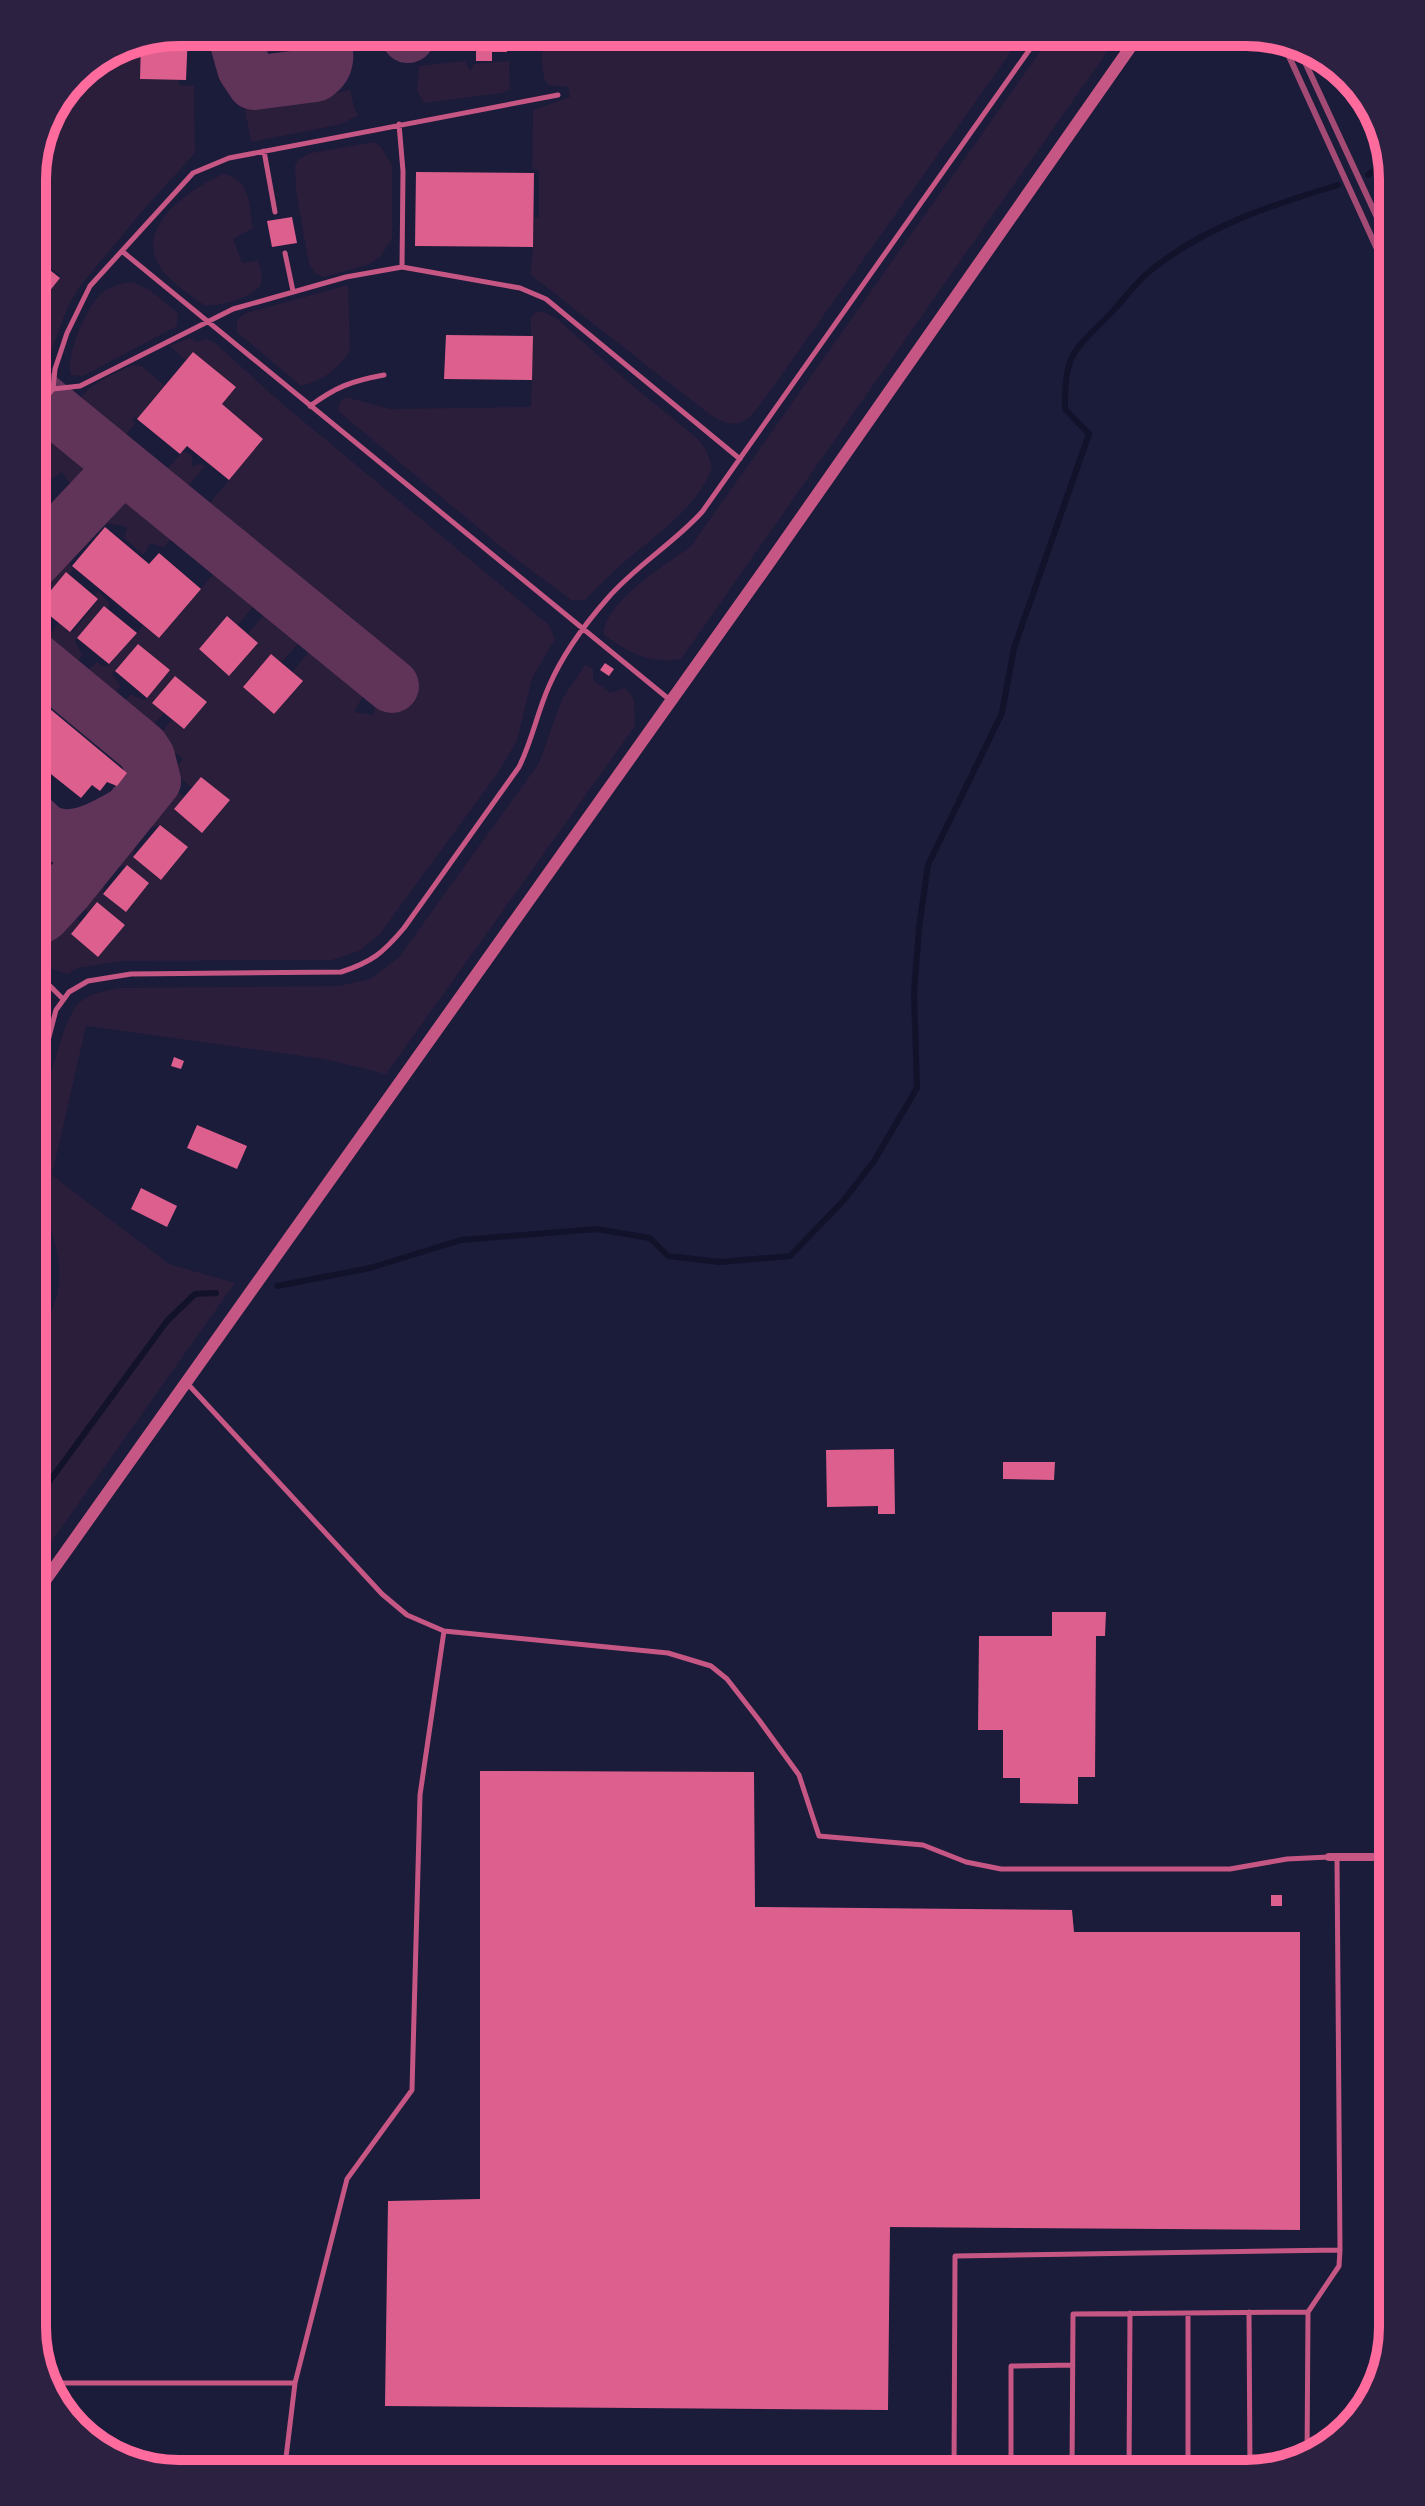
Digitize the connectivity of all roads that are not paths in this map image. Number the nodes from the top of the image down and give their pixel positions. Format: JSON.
{"nodes":[{"id":1,"x":1032,"y":46,"type":"edge"},
{"id":2,"x":1131,"y":46,"type":"edge"},
{"id":3,"x":558,"y":95,"type":"dead end"},
{"id":4,"x":399,"y":124,"type":"junction"},
{"id":5,"x":264,"y":151,"type":"junction"},
{"id":6,"x":275,"y":212,"type":"dead end"},
{"id":7,"x":123,"y":252,"type":"junction"},
{"id":8,"x":285,"y":253,"type":"dead end"},
{"id":9,"x":402,"y":267,"type":"junction"},
{"id":10,"x":293,"y":291,"type":"junction"},
{"id":11,"x":206,"y":321,"type":"junction"},
{"id":12,"x":384,"y":375,"type":"dead end"},
{"id":13,"x":53,"y":389,"type":"junction"},
{"id":14,"x":46,"y":397,"type":"edge"},
{"id":15,"x":310,"y":406,"type":"junction"},
{"id":16,"x":740,"y":459,"type":"junction"},
{"id":17,"x":584,"y":631,"type":"junction"},
{"id":18,"x":671,"y":701,"type":"junction"},
{"id":19,"x":46,"y":982,"type":"edge"},
{"id":20,"x":63,"y":999,"type":"junction"},
{"id":21,"x":46,"y":1048,"type":"edge"},
{"id":22,"x":186,"y":1382,"type":"junction"},
{"id":23,"x":46,"y":1579,"type":"edge"},
{"id":24,"x":444,"y":1631,"type":"junction"},
{"id":25,"x":1333,"y":1857,"type":"junction"},
{"id":26,"x":1379,"y":1857,"type":"edge"},
{"id":27,"x":1340,"y":2250,"type":"junction"},
{"id":28,"x":1249,"y":2312,"type":"junction"},
{"id":29,"x":1308,"y":2312,"type":"junction"},
{"id":30,"x":1130,"y":2313,"type":"junction"},
{"id":31,"x":1188,"y":2313,"type":"junction"},
{"id":32,"x":1073,"y":2365,"type":"junction"},
{"id":33,"x":59,"y":2383,"type":"edge"},
{"id":34,"x":295,"y":2383,"type":"junction"},
{"id":35,"x":1307,"y":2445,"type":"edge"},
{"id":36,"x":286,"y":2460,"type":"edge"},
{"id":37,"x":954,"y":2460,"type":"edge"},
{"id":38,"x":1011,"y":2460,"type":"edge"},
{"id":39,"x":1072,"y":2460,"type":"edge"},
{"id":40,"x":1129,"y":2460,"type":"edge"},
{"id":41,"x":1188,"y":2460,"type":"edge"},
{"id":42,"x":1250,"y":2460,"type":"edge"}],
"edges":[{"from":1,"to":16,"type":"lane"},
{"from":2,"to":18,"type":"street"},
{"from":3,"to":4,"type":"lane"},
{"from":4,"to":5,"type":"lane"},
{"from":4,"to":9,"type":"lane"},
{"from":5,"to":6,"type":"lane"},
{"from":5,"to":7,"type":"lane"},
{"from":7,"to":11,"type":"lane"},
{"from":7,"to":13,"type":"lane"},
{"from":8,"to":10,"type":"lane"},
{"from":9,"to":10,"type":"lane"},
{"from":9,"to":16,"type":"lane"},
{"from":10,"to":11,"type":"lane"},
{"from":11,"to":13,"type":"lane"},
{"from":11,"to":15,"type":"lane"},
{"from":12,"to":15,"type":"lane"},
{"from":13,"to":14,"type":"lane"},
{"from":15,"to":17,"type":"lane"},
{"from":16,"to":17,"type":"lane"},
{"from":17,"to":18,"type":"lane"},
{"from":17,"to":20,"type":"lane"},
{"from":18,"to":22,"type":"street"},
{"from":19,"to":20,"type":"lane"},
{"from":20,"to":21,"type":"lane"},
{"from":22,"to":23,"type":"street"},
{"from":22,"to":24,"type":"lane"},
{"from":24,"to":25,"type":"lane"},
{"from":24,"to":34,"type":"lane"},
{"from":25,"to":26,"type":"street"},
{"from":25,"to":27,"type":"lane"},
{"from":27,"to":29,"type":"lane"},
{"from":27,"to":37,"type":"lane"},
{"from":28,"to":29,"type":"lane"},
{"from":28,"to":31,"type":"lane"},
{"from":28,"to":42,"type":"lane"},
{"from":29,"to":35,"type":"lane"},
{"from":30,"to":31,"type":"lane"},
{"from":30,"to":32,"type":"lane"},
{"from":30,"to":40,"type":"lane"},
{"from":31,"to":41,"type":"lane"},
{"from":32,"to":38,"type":"lane"},
{"from":32,"to":39,"type":"lane"},
{"from":33,"to":34,"type":"lane"},
{"from":34,"to":36,"type":"lane"}]}
